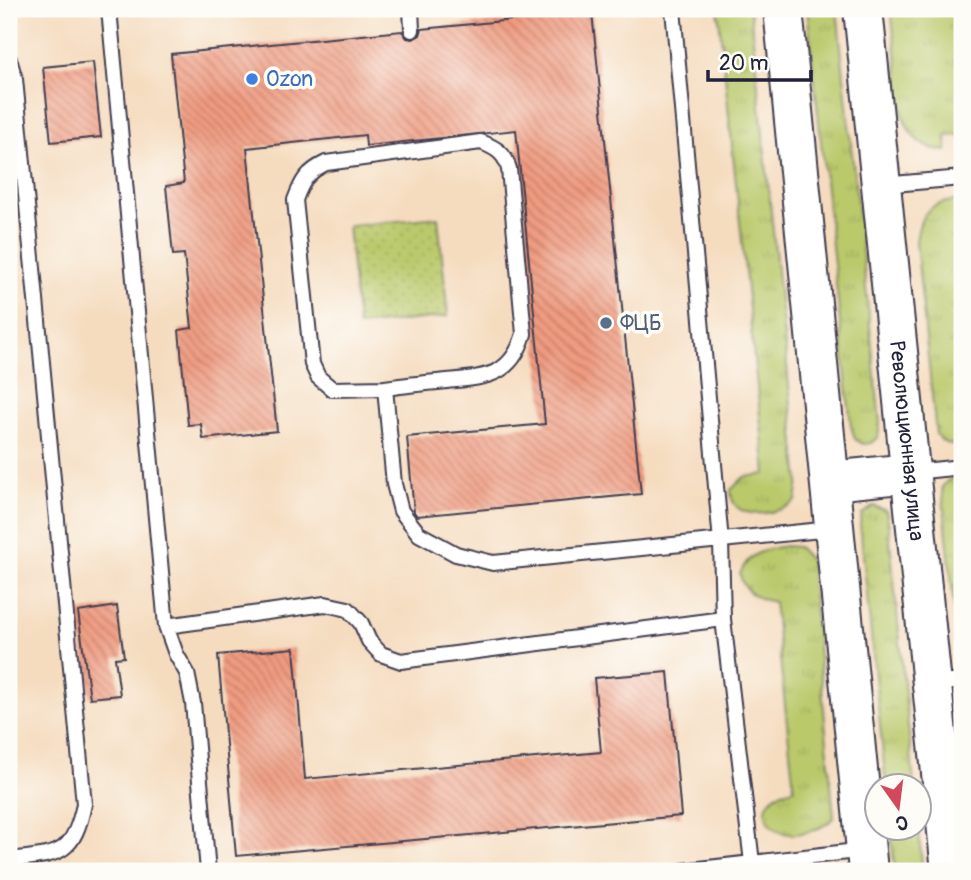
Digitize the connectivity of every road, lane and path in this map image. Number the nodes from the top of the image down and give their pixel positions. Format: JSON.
{"nodes":[{"id":1,"x":109,"y":9,"type":"edge"},
{"id":2,"x":411,"y":9,"type":"edge"},
{"id":3,"x":673,"y":9,"type":"edge"},
{"id":4,"x":783,"y":9,"type":"edge"},
{"id":5,"x":863,"y":9,"type":"edge"},
{"id":6,"x":412,"y":30,"type":"dead end"},
{"id":7,"x":9,"y":59,"type":"edge"},
{"id":8,"x":962,"y":178,"type":"edge"},
{"id":9,"x":881,"y":185,"type":"junction"},
{"id":10,"x":386,"y":387,"type":"junction"},
{"id":11,"x":962,"y":467,"type":"edge"},
{"id":12,"x":911,"y":472,"type":"junction"},
{"id":13,"x":830,"y":481,"type":"junction"},
{"id":14,"x":835,"y":529,"type":"junction"},
{"id":15,"x":721,"y":542,"type":"junction"},
{"id":16,"x":723,"y":619,"type":"junction"},
{"id":17,"x":166,"y":626,"type":"junction"},
{"id":18,"x":947,"y":682,"type":"edge"},
{"id":19,"x":9,"y":860,"type":"edge"},
{"id":20,"x":867,"y":861,"type":"edge"},
{"id":21,"x":753,"y":867,"type":"edge"},
{"id":22,"x":208,"y":871,"type":"edge"},
{"id":23,"x":682,"y":871,"type":"edge"},
{"id":24,"x":951,"y":871,"type":"edge"}],
"edges":[{"from":1,"to":17,"type":"lane"},
{"from":2,"to":6,"type":"lane"},
{"from":3,"to":15,"type":"lane"},
{"from":4,"to":13,"type":"main road"},
{"from":5,"to":9,"type":"main road","name":"Революционная улица"},
{"from":7,"to":19,"type":"lane"},
{"from":8,"to":9,"type":"lane"},
{"from":9,"to":12,"type":"main road","name":"Революционная улица"},
{"from":10,"to":10,"type":"lane"},
{"from":10,"to":15,"type":"lane"},
{"from":11,"to":12,"type":"lane"},
{"from":12,"to":13,"type":"main road"},
{"from":12,"to":18,"type":"main road","name":"Революционная улица"},
{"from":13,"to":14,"type":"main road"},
{"from":14,"to":15,"type":"lane"},
{"from":14,"to":20,"type":"main road"},
{"from":15,"to":16,"type":"lane"},
{"from":16,"to":17,"type":"lane"},
{"from":16,"to":21,"type":"lane"},
{"from":17,"to":22,"type":"lane"},
{"from":18,"to":24,"type":"main road","name":"Революционная улица"},
{"from":20,"to":21,"type":"lane"},
{"from":21,"to":23,"type":"lane"}]}
